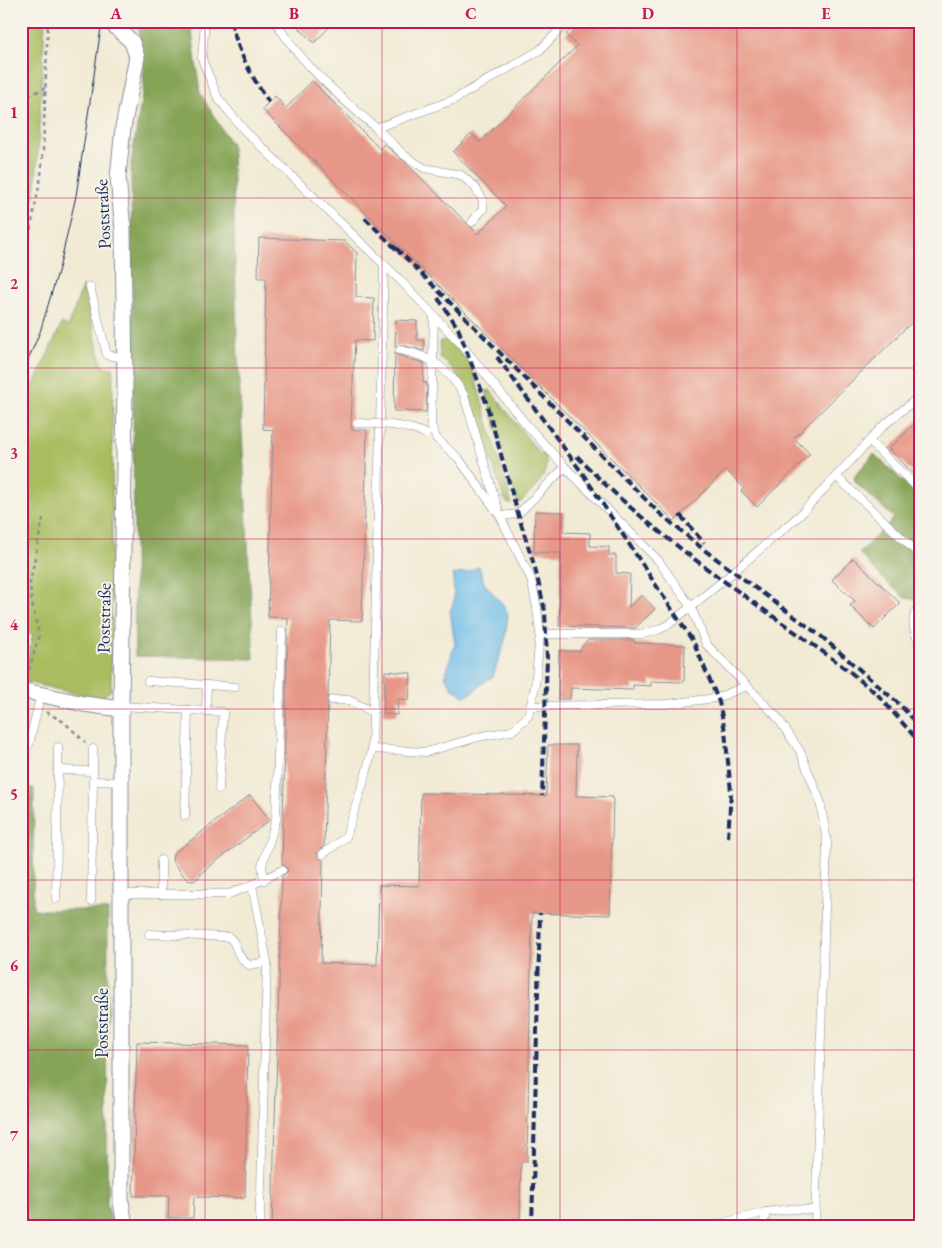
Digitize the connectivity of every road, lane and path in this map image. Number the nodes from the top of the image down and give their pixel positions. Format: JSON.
{"nodes":[{"id":1,"x":48,"y":21,"type":"edge"},
{"id":2,"x":205,"y":21,"type":"edge"},
{"id":3,"x":275,"y":21,"type":"edge"},
{"id":4,"x":568,"y":21,"type":"edge"},
{"id":5,"x":114,"y":25,"type":"edge"},
{"id":6,"x":45,"y":88,"type":"junction"},
{"id":7,"x":21,"y":99,"type":"edge"},
{"id":8,"x":376,"y":128,"type":"junction"},
{"id":9,"x":472,"y":222,"type":"dead end"},
{"id":10,"x":384,"y":265,"type":"junction"},
{"id":11,"x":21,"y":277,"type":"edge"},
{"id":12,"x":90,"y":287,"type":"dead end"},
{"id":13,"x":434,"y":316,"type":"junction"},
{"id":14,"x":400,"y":350,"type":"dead end"},
{"id":15,"x":125,"y":358,"type":"junction"},
{"id":16,"x":921,"y":395,"type":"edge"},
{"id":17,"x":357,"y":423,"type":"dead end"},
{"id":18,"x":436,"y":438,"type":"junction"},
{"id":19,"x":869,"y":441,"type":"junction"},
{"id":20,"x":565,"y":467,"type":"junction"},
{"id":21,"x":836,"y":476,"type":"junction"},
{"id":22,"x":921,"y":490,"type":"edge"},
{"id":23,"x":500,"y":516,"type":"junction"},
{"id":24,"x":43,"y":518,"type":"dead end"},
{"id":25,"x":921,"y":556,"type":"edge"},
{"id":26,"x":921,"y":603,"type":"edge"},
{"id":27,"x":691,"y":607,"type":"junction"},
{"id":28,"x":282,"y":631,"type":"dead end"},
{"id":29,"x":540,"y":634,"type":"junction"},
{"id":30,"x":921,"y":645,"type":"edge"},
{"id":31,"x":148,"y":682,"type":"dead end"},
{"id":32,"x":208,"y":685,"type":"junction"},
{"id":33,"x":235,"y":686,"type":"dead end"},
{"id":34,"x":746,"y":686,"type":"junction"},
{"id":35,"x":23,"y":690,"type":"edge"},
{"id":36,"x":332,"y":700,"type":"dead end"},
{"id":37,"x":39,"y":702,"type":"junction"},
{"id":38,"x":530,"y":706,"type":"junction"},
{"id":39,"x":121,"y":708,"type":"junction"},
{"id":40,"x":188,"y":710,"type":"junction"},
{"id":41,"x":206,"y":711,"type":"junction"},
{"id":42,"x":373,"y":712,"type":"junction"},
{"id":43,"x":29,"y":744,"type":"dead end"},
{"id":44,"x":58,"y":747,"type":"dead end"},
{"id":45,"x":93,"y":748,"type":"joint"},
{"id":46,"x":372,"y":749,"type":"junction"},
{"id":47,"x":58,"y":770,"type":"junction"},
{"id":48,"x":93,"y":771,"type":"junction"},
{"id":49,"x":92,"y":781,"type":"junction"},
{"id":50,"x":121,"y":782,"type":"junction"},
{"id":51,"x":219,"y":789,"type":"dead end"},
{"id":52,"x":185,"y":816,"type":"dead end"},
{"id":53,"x":323,"y":854,"type":"dead end"},
{"id":54,"x":161,"y":860,"type":"dead end"},
{"id":55,"x":282,"y":870,"type":"dead end"},
{"id":56,"x":264,"y":880,"type":"junction"},
{"id":57,"x":252,"y":885,"type":"junction"},
{"id":58,"x":120,"y":894,"type":"junction"},
{"id":59,"x":161,"y":894,"type":"junction"},
{"id":60,"x":56,"y":899,"type":"dead end"},
{"id":61,"x":91,"y":901,"type":"dead end"},
{"id":62,"x":149,"y":934,"type":"dead end"},
{"id":63,"x":267,"y":962,"type":"junction"},
{"id":64,"x":815,"y":1210,"type":"junction"},
{"id":65,"x":766,"y":1212,"type":"junction"},
{"id":66,"x":125,"y":1227,"type":"edge"},
{"id":67,"x":260,"y":1227,"type":"edge"},
{"id":68,"x":706,"y":1227,"type":"edge"},
{"id":69,"x":763,"y":1227,"type":"edge"},
{"id":70,"x":815,"y":1227,"type":"edge"}],
"edges":[{"from":1,"to":6,"type":"path"},
{"from":2,"to":10,"type":"lane"},
{"from":3,"to":8,"type":"lane"},
{"from":4,"to":8,"type":"lane"},
{"from":5,"to":15,"type":"street","name":"Poststraße"},
{"from":6,"to":7,"type":"path"},
{"from":6,"to":11,"type":"path"},
{"from":8,"to":9,"type":"lane"},
{"from":10,"to":13,"type":"lane"},
{"from":10,"to":42,"type":"lane"},
{"from":12,"to":15,"type":"lane"},
{"from":13,"to":18,"type":"lane"},
{"from":13,"to":20,"type":"lane"},
{"from":14,"to":23,"type":"lane"},
{"from":15,"to":39,"type":"street","name":"Poststraße"},
{"from":16,"to":19,"type":"lane"},
{"from":17,"to":18,"type":"lane","bridge":true},
{"from":18,"to":23,"type":"lane"},
{"from":19,"to":21,"type":"lane"},
{"from":19,"to":22,"type":"lane"},
{"from":20,"to":23,"type":"lane"},
{"from":20,"to":27,"type":"lane"},
{"from":21,"to":25,"type":"lane"},
{"from":21,"to":27,"type":"lane"},
{"from":23,"to":29,"type":"lane"},
{"from":24,"to":35,"type":"path"},
{"from":26,"to":30,"type":"lane"},
{"from":27,"to":29,"type":"lane"},
{"from":27,"to":34,"type":"lane"},
{"from":28,"to":56,"type":"lane"},
{"from":29,"to":38,"type":"lane"},
{"from":31,"to":32,"type":"lane"},
{"from":32,"to":33,"type":"lane"},
{"from":32,"to":41,"type":"lane"},
{"from":34,"to":38,"type":"lane"},
{"from":34,"to":64,"type":"lane"},
{"from":35,"to":37,"type":"street"},
{"from":36,"to":42,"type":"lane"},
{"from":37,"to":39,"type":"street"},
{"from":37,"to":43,"type":"lane"},
{"from":37,"to":45,"type":"path"},
{"from":38,"to":46,"type":"lane"},
{"from":39,"to":40,"type":"lane"},
{"from":39,"to":50,"type":"street","name":"Poststraße"},
{"from":40,"to":41,"type":"lane"},
{"from":40,"to":52,"type":"lane"},
{"from":41,"to":51,"type":"lane"},
{"from":42,"to":46,"type":"lane"},
{"from":44,"to":47,"type":"lane"},
{"from":45,"to":48,"type":"lane"},
{"from":46,"to":53,"type":"lane"},
{"from":47,"to":48,"type":"lane"},
{"from":47,"to":60,"type":"lane"},
{"from":48,"to":49,"type":"lane"},
{"from":49,"to":50,"type":"lane"},
{"from":49,"to":61,"type":"lane"},
{"from":50,"to":58,"type":"street","name":"Poststraße"},
{"from":54,"to":59,"type":"lane"},
{"from":55,"to":56,"type":"lane"},
{"from":56,"to":57,"type":"lane"},
{"from":57,"to":59,"type":"lane"},
{"from":57,"to":63,"type":"lane"},
{"from":58,"to":59,"type":"lane"},
{"from":58,"to":66,"type":"street","name":"Poststraße"},
{"from":62,"to":63,"type":"lane"},
{"from":63,"to":67,"type":"lane"},
{"from":64,"to":65,"type":"lane"},
{"from":64,"to":70,"type":"lane"},
{"from":65,"to":68,"type":"lane"},
{"from":65,"to":69,"type":"lane"}]}
